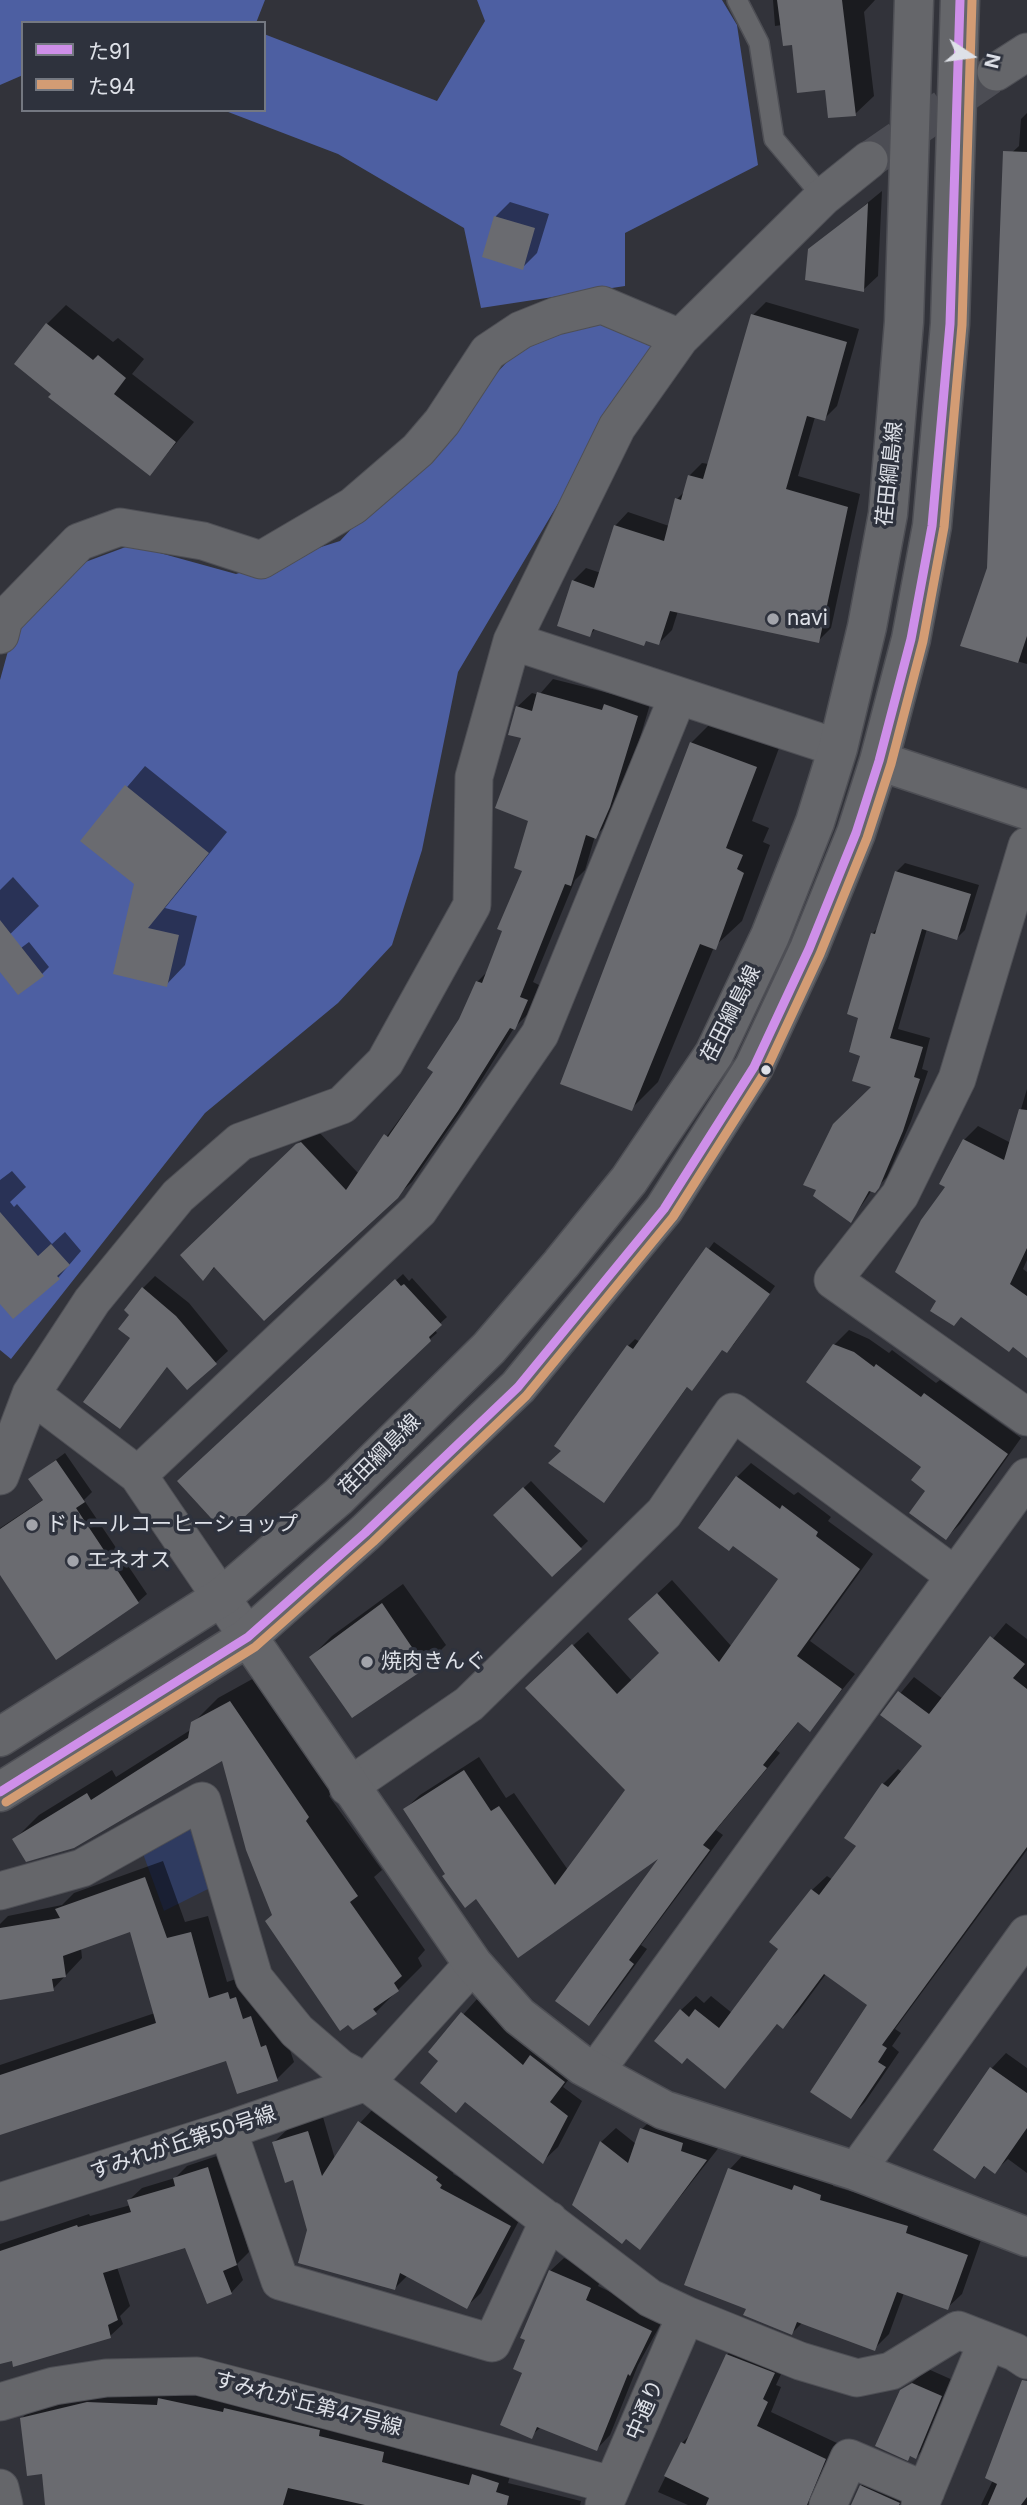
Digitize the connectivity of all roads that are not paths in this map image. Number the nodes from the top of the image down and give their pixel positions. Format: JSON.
{"nodes":[{"id":1,"x":737,"y":0,"type":"edge"},
{"id":2,"x":914,"y":0,"type":"edge"},
{"id":3,"x":960,"y":0,"type":"edge"},
{"id":4,"x":1027,"y":52,"type":"edge"},
{"id":5,"x":996,"y":72,"type":"tunnel mouth"},
{"id":6,"x":869,"y":160,"type":"tunnel mouth"},
{"id":7,"x":823,"y":197,"type":"junction"},
{"id":8,"x":680,"y":338,"type":"junction"},
{"id":9,"x":1,"y":624,"type":"edge"},
{"id":10,"x":512,"y":641,"type":"junction"},
{"id":11,"x":678,"y":696,"type":"junction"},
{"id":12,"x":838,"y":748,"type":"junction"},
{"id":13,"x":879,"y":761,"type":"junction"},
{"id":14,"x":1027,"y":810,"type":"edge"},
{"id":15,"x":1027,"y":846,"type":"edge"},
{"id":16,"x":31,"y":1394,"type":"junction"},
{"id":17,"x":1027,"y":1417,"type":"edge"},
{"id":18,"x":138,"y":1475,"type":"junction"},
{"id":19,"x":0,"y":1476,"type":"edge"},
{"id":20,"x":1024,"y":1486,"type":"edge"},
{"id":21,"x":954,"y":1575,"type":"junction"},
{"id":22,"x":223,"y":1596,"type":"junction"},
{"id":23,"x":248,"y":1637,"type":"junction"},
{"id":24,"x":0,"y":1737,"type":"edge"},
{"id":25,"x":348,"y":1787,"type":"junction"},
{"id":26,"x":0,"y":1792,"type":"edge"},
{"id":27,"x":0,"y":1891,"type":"edge"},
{"id":28,"x":1027,"y":1934,"type":"edge"},
{"id":29,"x":473,"y":1965,"type":"junction"},
{"id":30,"x":595,"y":2073,"type":"junction"},
{"id":31,"x":366,"y":2082,"type":"junction"},
{"id":32,"x":228,"y":2130,"type":"junction"},
{"id":33,"x":856,"y":2171,"type":"junction"},
{"id":34,"x":0,"y":2202,"type":"edge"},
{"id":35,"x":549,"y":2220,"type":"junction"},
{"id":36,"x":1027,"y":2236,"type":"edge"},
{"id":37,"x":686,"y":2315,"type":"junction"},
{"id":38,"x":987,"y":2342,"type":"junction"},
{"id":39,"x":1027,"y":2360,"type":"edge"},
{"id":40,"x":0,"y":2402,"type":"edge"},
{"id":41,"x":0,"y":2488,"type":"edge"},
{"id":42,"x":608,"y":2495,"type":"edge"},
{"id":43,"x":923,"y":2498,"type":"edge"},
{"id":44,"x":4,"y":2505,"type":"edge"},
{"id":45,"x":828,"y":2505,"type":"edge"}],
"edges":[{"from":1,"to":7,"type":"lane"},
{"from":2,"to":12,"type":"main road","name":"荏田綱島線"},
{"from":3,"to":13,"type":"main road","name":"荏田綱島線"},
{"from":4,"to":5,"type":"street"},
{"from":6,"to":7,"type":"street"},
{"from":7,"to":8,"type":"street"},
{"from":8,"to":9,"type":"street"},
{"from":8,"to":10,"type":"street"},
{"from":10,"to":11,"type":"street"},
{"from":10,"to":16,"type":"street"},
{"from":11,"to":12,"type":"street"},
{"from":11,"to":18,"type":"street"},
{"from":12,"to":22,"type":"main road","name":"荏田綱島線"},
{"from":13,"to":14,"type":"main road"},
{"from":13,"to":23,"type":"main road","name":"荏田綱島線"},
{"from":15,"to":17,"type":"street"},
{"from":16,"to":18,"type":"street"},
{"from":16,"to":19,"type":"street"},
{"from":18,"to":22,"type":"street"},
{"from":20,"to":21,"type":"street"},
{"from":21,"to":25,"type":"street"},
{"from":21,"to":30,"type":"street"},
{"from":22,"to":23,"type":"street"},
{"from":22,"to":24,"type":"main road","name":"荏田綱島線"},
{"from":23,"to":25,"type":"main road"},
{"from":23,"to":26,"type":"main road","name":"荏田綱島線"},
{"from":25,"to":29,"type":"main road"},
{"from":27,"to":31,"type":"street"},
{"from":28,"to":33,"type":"street"},
{"from":29,"to":30,"type":"main road"},
{"from":29,"to":31,"type":"street"},
{"from":30,"to":33,"type":"main road"},
{"from":31,"to":32,"type":"street","name":"すみれが丘第50号線"},
{"from":31,"to":35,"type":"street"},
{"from":32,"to":34,"type":"street","name":"すみれが丘第50号線"},
{"from":32,"to":35,"type":"street"},
{"from":33,"to":36,"type":"main road"},
{"from":35,"to":37,"type":"street"},
{"from":37,"to":38,"type":"street"},
{"from":37,"to":42,"type":"street","name":"中通り"},
{"from":38,"to":39,"type":"street"},
{"from":38,"to":43,"type":"street"},
{"from":40,"to":42,"type":"street","name":"すみれが丘第47号線"},
{"from":41,"to":44,"type":"street"},
{"from":43,"to":45,"type":"street"}]}
